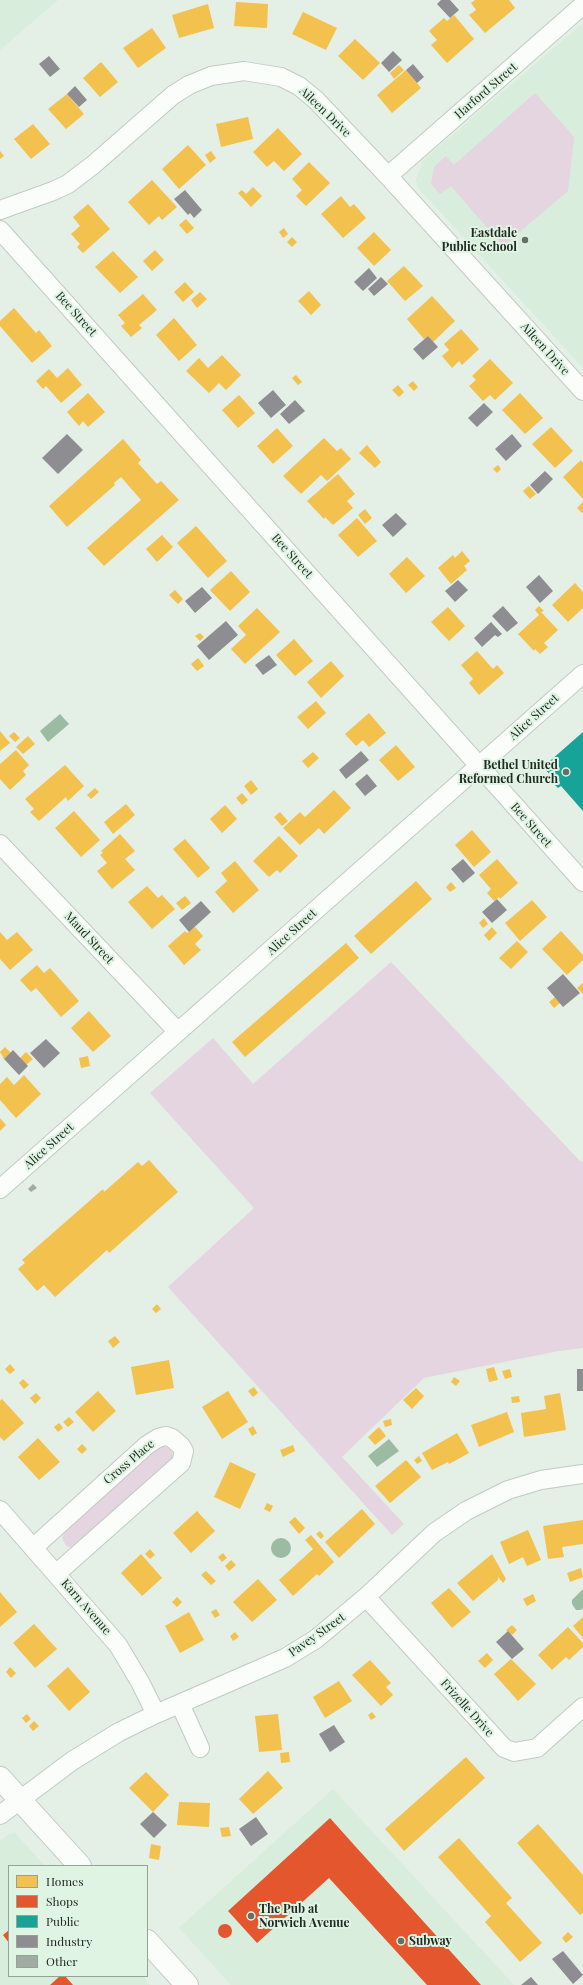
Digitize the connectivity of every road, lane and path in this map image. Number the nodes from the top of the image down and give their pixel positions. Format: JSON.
{"nodes":[{"id":1,"x":583,"y":5,"type":"edge"},
{"id":2,"x":388,"y":176,"type":"junction"},
{"id":3,"x":0,"y":210,"type":"edge"},
{"id":4,"x":0,"y":230,"type":"edge"},
{"id":5,"x":583,"y":391,"type":"edge"},
{"id":6,"x":583,"y":674,"type":"edge"},
{"id":7,"x":480,"y":766,"type":"junction"},
{"id":8,"x":0,"y":844,"type":"edge"},
{"id":9,"x":583,"y":882,"type":"edge"},
{"id":10,"x":178,"y":1032,"type":"junction"},
{"id":11,"x":0,"y":1189,"type":"edge"},
{"id":12,"x":583,"y":1474,"type":"edge"},
{"id":13,"x":0,"y":1510,"type":"edge"},
{"id":14,"x":34,"y":1547,"type":"junction"},
{"id":15,"x":57,"y":1573,"type":"junction"},
{"id":16,"x":366,"y":1597,"type":"junction"},
{"id":17,"x":180,"y":1704,"type":"junction"},
{"id":18,"x":583,"y":1707,"type":"edge"},
{"id":19,"x":156,"y":1714,"type":"junction"},
{"id":20,"x":200,"y":1748,"type":"dead end"},
{"id":21,"x":0,"y":1778,"type":"edge"},
{"id":22,"x":20,"y":1799,"type":"junction"},
{"id":23,"x":0,"y":1815,"type":"edge"},
{"id":24,"x":79,"y":1865,"type":"edge"},
{"id":25,"x":148,"y":1942,"type":"edge"},
{"id":26,"x":187,"y":1985,"type":"edge"}],
"edges":[{"from":1,"to":2,"type":"street","name":"Harford Street"},
{"from":2,"to":3,"type":"street","name":"Aileen Drive"},
{"from":2,"to":5,"type":"street","name":"Aileen Drive"},
{"from":4,"to":7,"type":"street","name":"Bee Street"},
{"from":6,"to":7,"type":"street","name":"Alice Street"},
{"from":7,"to":9,"type":"street","name":"Bee Street"},
{"from":7,"to":10,"type":"street","name":"Alice Street"},
{"from":8,"to":10,"type":"street","name":"Maud Street"},
{"from":10,"to":11,"type":"street","name":"Alice Street"},
{"from":12,"to":16,"type":"street","name":"Pavey Street"},
{"from":13,"to":14,"type":"street","name":"Karn Avenue"},
{"from":14,"to":15,"type":"street","name":"Karn Avenue"},
{"from":14,"to":15,"type":"street","name":"Cross Place"},
{"from":15,"to":19,"type":"street","name":"Karn Avenue"},
{"from":16,"to":17,"type":"street","name":"Pavey Street"},
{"from":16,"to":18,"type":"street","name":"Frizelle Drive"},
{"from":17,"to":19,"type":"street","name":"Pavey Street"},
{"from":17,"to":20,"type":"street"},
{"from":19,"to":22,"type":"street","name":"Pavey Street"},
{"from":21,"to":22,"type":"main road"},
{"from":22,"to":23,"type":"street","name":"Pavey Street"},
{"from":22,"to":24,"type":"main road"},
{"from":25,"to":26,"type":"main road"}]}
